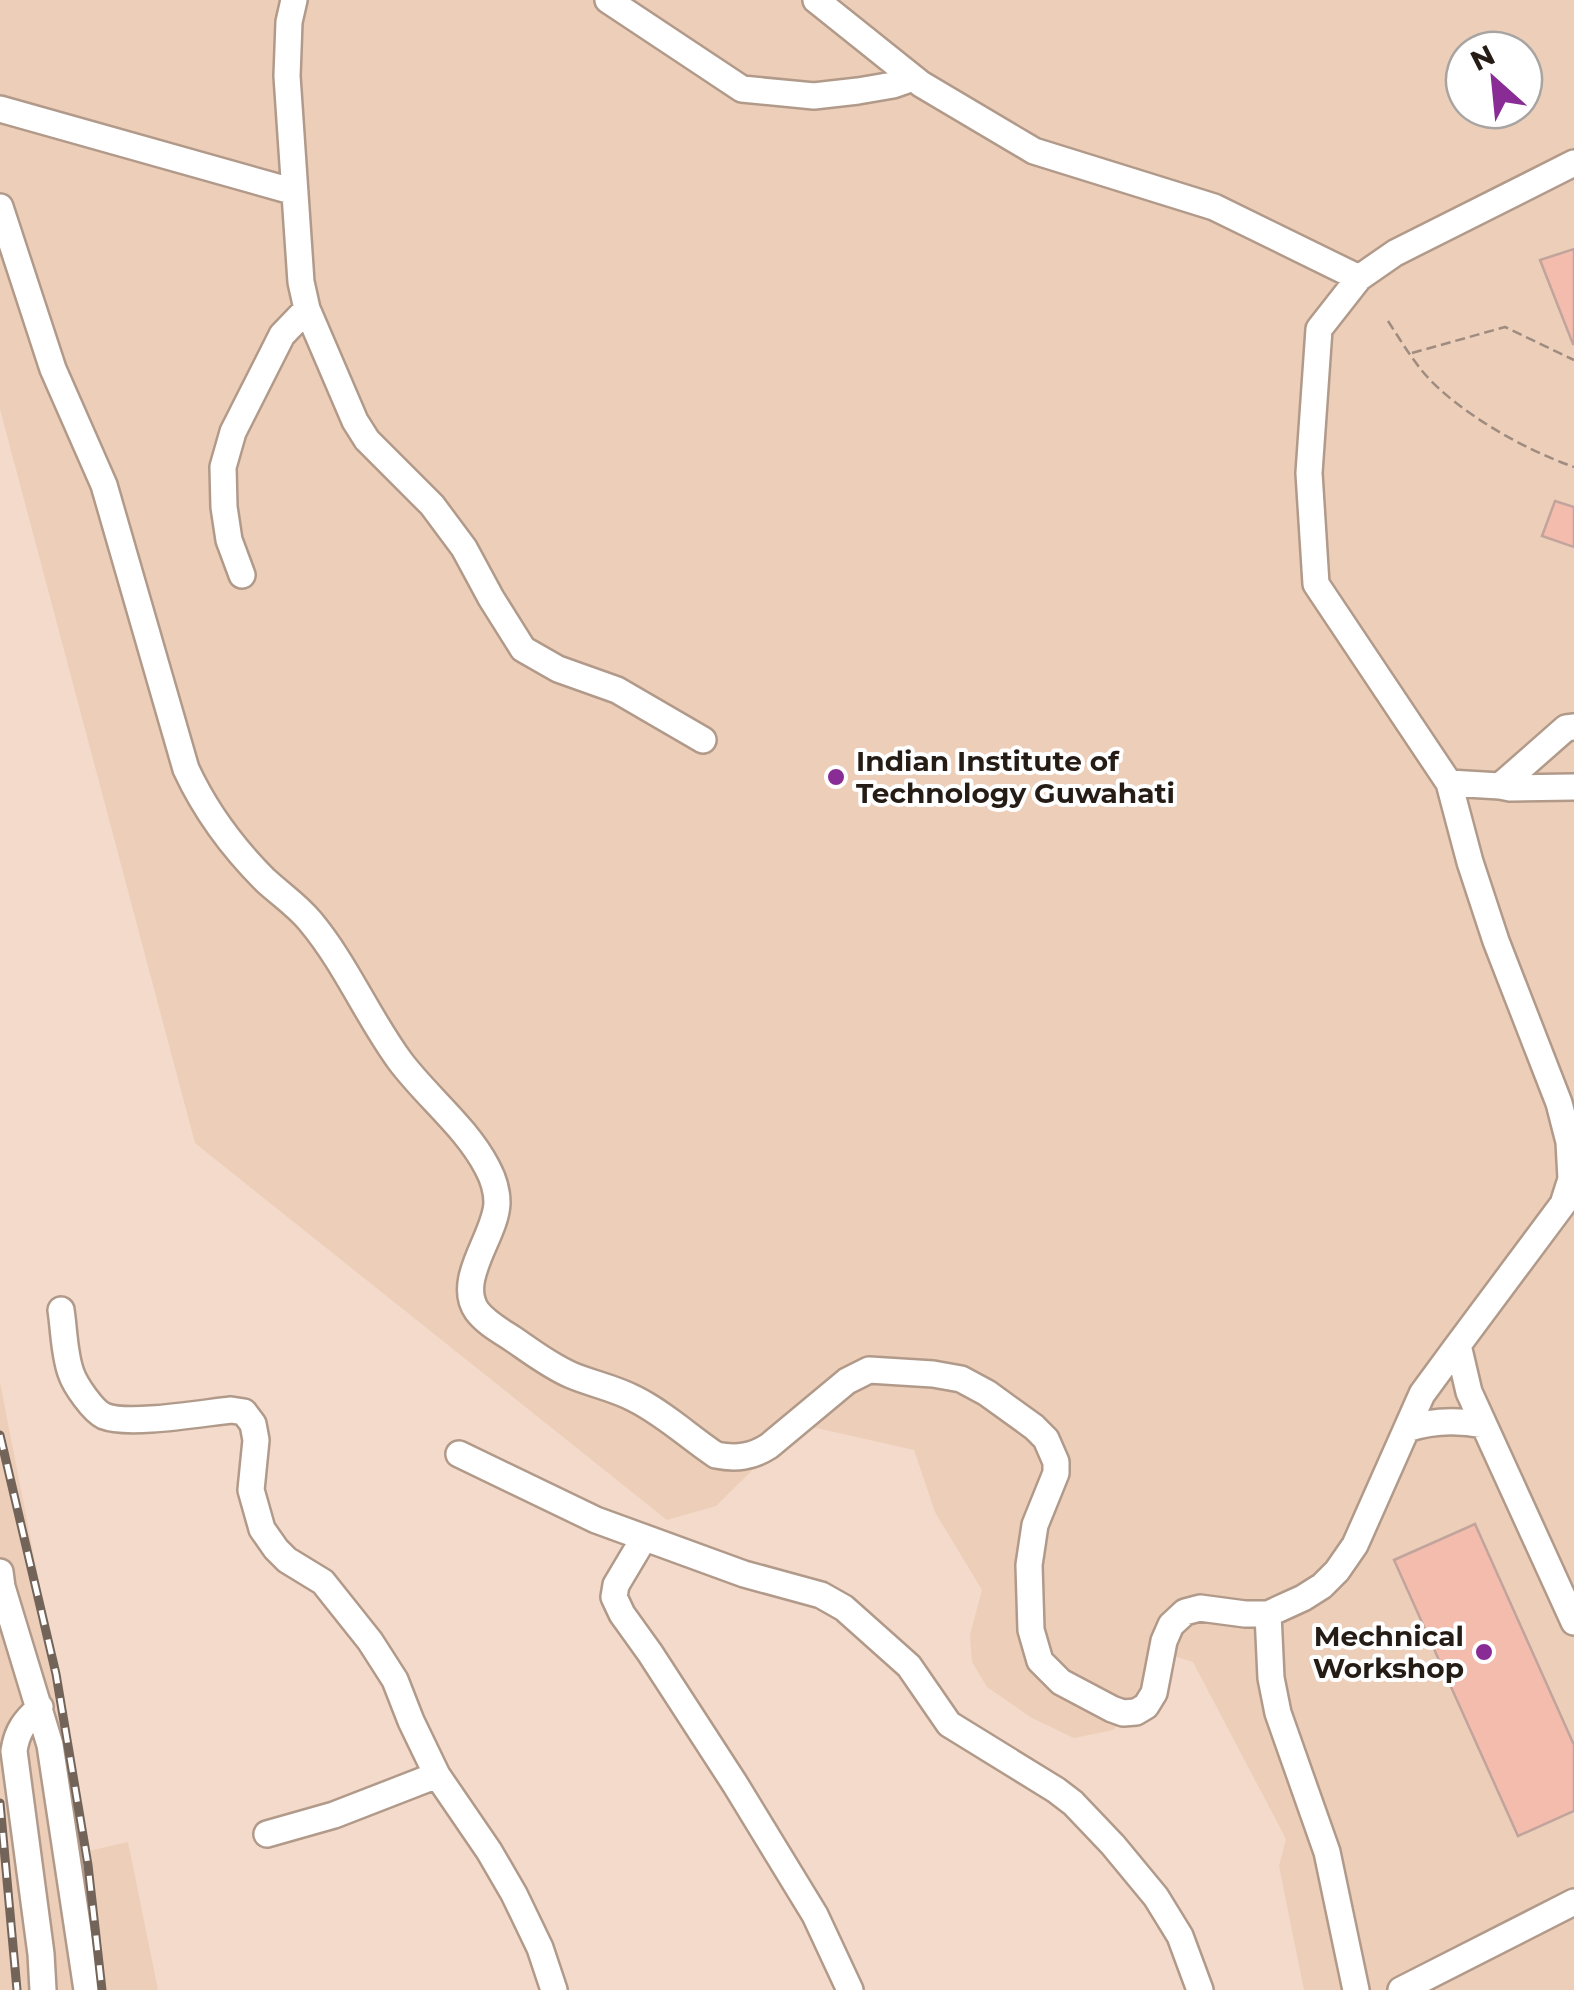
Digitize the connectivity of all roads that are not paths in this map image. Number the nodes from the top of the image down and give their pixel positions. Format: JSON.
{"nodes":[{"id":1,"x":294,"y":0,"type":"edge"},
{"id":2,"x":608,"y":0,"type":"edge"},
{"id":3,"x":816,"y":0,"type":"edge"},
{"id":4,"x":913,"y":78,"type":"junction"},
{"id":5,"x":0,"y":109,"type":"edge"},
{"id":6,"x":1574,"y":163,"type":"edge"},
{"id":7,"x":294,"y":192,"type":"junction"},
{"id":8,"x":0,"y":207,"type":"edge"},
{"id":9,"x":1359,"y":278,"type":"junction"},
{"id":10,"x":307,"y":309,"type":"junction"},
{"id":11,"x":242,"y":575,"type":"dead end"},
{"id":12,"x":1574,"y":727,"type":"edge"},
{"id":13,"x":704,"y":740,"type":"dead end"},
{"id":14,"x":1538,"y":752,"type":"junction"},
{"id":15,"x":1449,"y":783,"type":"junction"},
{"id":16,"x":1500,"y":786,"type":"junction"},
{"id":17,"x":1564,"y":788,"type":"edge"},
{"id":18,"x":1572,"y":1179,"type":"edge"},
{"id":19,"x":61,"y":1310,"type":"dead end"},
{"id":20,"x":1458,"y":1345,"type":"junction"},
{"id":21,"x":1484,"y":1425,"type":"junction"},
{"id":22,"x":1407,"y":1430,"type":"junction"},
{"id":23,"x":459,"y":1454,"type":"dead end"},
{"id":24,"x":644,"y":1538,"type":"junction"},
{"id":25,"x":0,"y":1572,"type":"edge"},
{"id":26,"x":1268,"y":1614,"type":"junction"},
{"id":27,"x":1574,"y":1622,"type":"edge"},
{"id":28,"x":40,"y":1707,"type":"junction"},
{"id":29,"x":437,"y":1775,"type":"junction"},
{"id":30,"x":267,"y":1834,"type":"dead end"},
{"id":31,"x":1574,"y":1902,"type":"edge"},
{"id":32,"x":43,"y":1990,"type":"edge"},
{"id":33,"x":87,"y":1990,"type":"edge"},
{"id":34,"x":554,"y":1990,"type":"edge"},
{"id":35,"x":850,"y":1990,"type":"edge"},
{"id":36,"x":1200,"y":1990,"type":"edge"},
{"id":37,"x":1356,"y":1990,"type":"edge"},
{"id":38,"x":1401,"y":1990,"type":"edge"}],
"edges":[{"from":1,"to":7,"type":"street"},
{"from":2,"to":4,"type":"street"},
{"from":3,"to":4,"type":"street"},
{"from":4,"to":9,"type":"street"},
{"from":5,"to":7,"type":"street"},
{"from":6,"to":9,"type":"street"},
{"from":7,"to":10,"type":"street"},
{"from":8,"to":26,"type":"street"},
{"from":9,"to":15,"type":"street"},
{"from":10,"to":11,"type":"street"},
{"from":10,"to":13,"type":"street"},
{"from":12,"to":14,"type":"street"},
{"from":14,"to":16,"type":"street"},
{"from":14,"to":17,"type":"street"},
{"from":15,"to":16,"type":"street"},
{"from":15,"to":18,"type":"street"},
{"from":16,"to":17,"type":"street"},
{"from":18,"to":20,"type":"street"},
{"from":19,"to":29,"type":"street"},
{"from":20,"to":21,"type":"street"},
{"from":20,"to":22,"type":"street"},
{"from":21,"to":22,"type":"street"},
{"from":21,"to":27,"type":"street"},
{"from":22,"to":26,"type":"street"},
{"from":23,"to":24,"type":"street"},
{"from":24,"to":35,"type":"street"},
{"from":24,"to":36,"type":"street"},
{"from":25,"to":28,"type":"street"},
{"from":26,"to":37,"type":"street"},
{"from":28,"to":32,"type":"street"},
{"from":28,"to":33,"type":"street"},
{"from":29,"to":30,"type":"street"},
{"from":29,"to":34,"type":"street"},
{"from":31,"to":38,"type":"street"}]}
